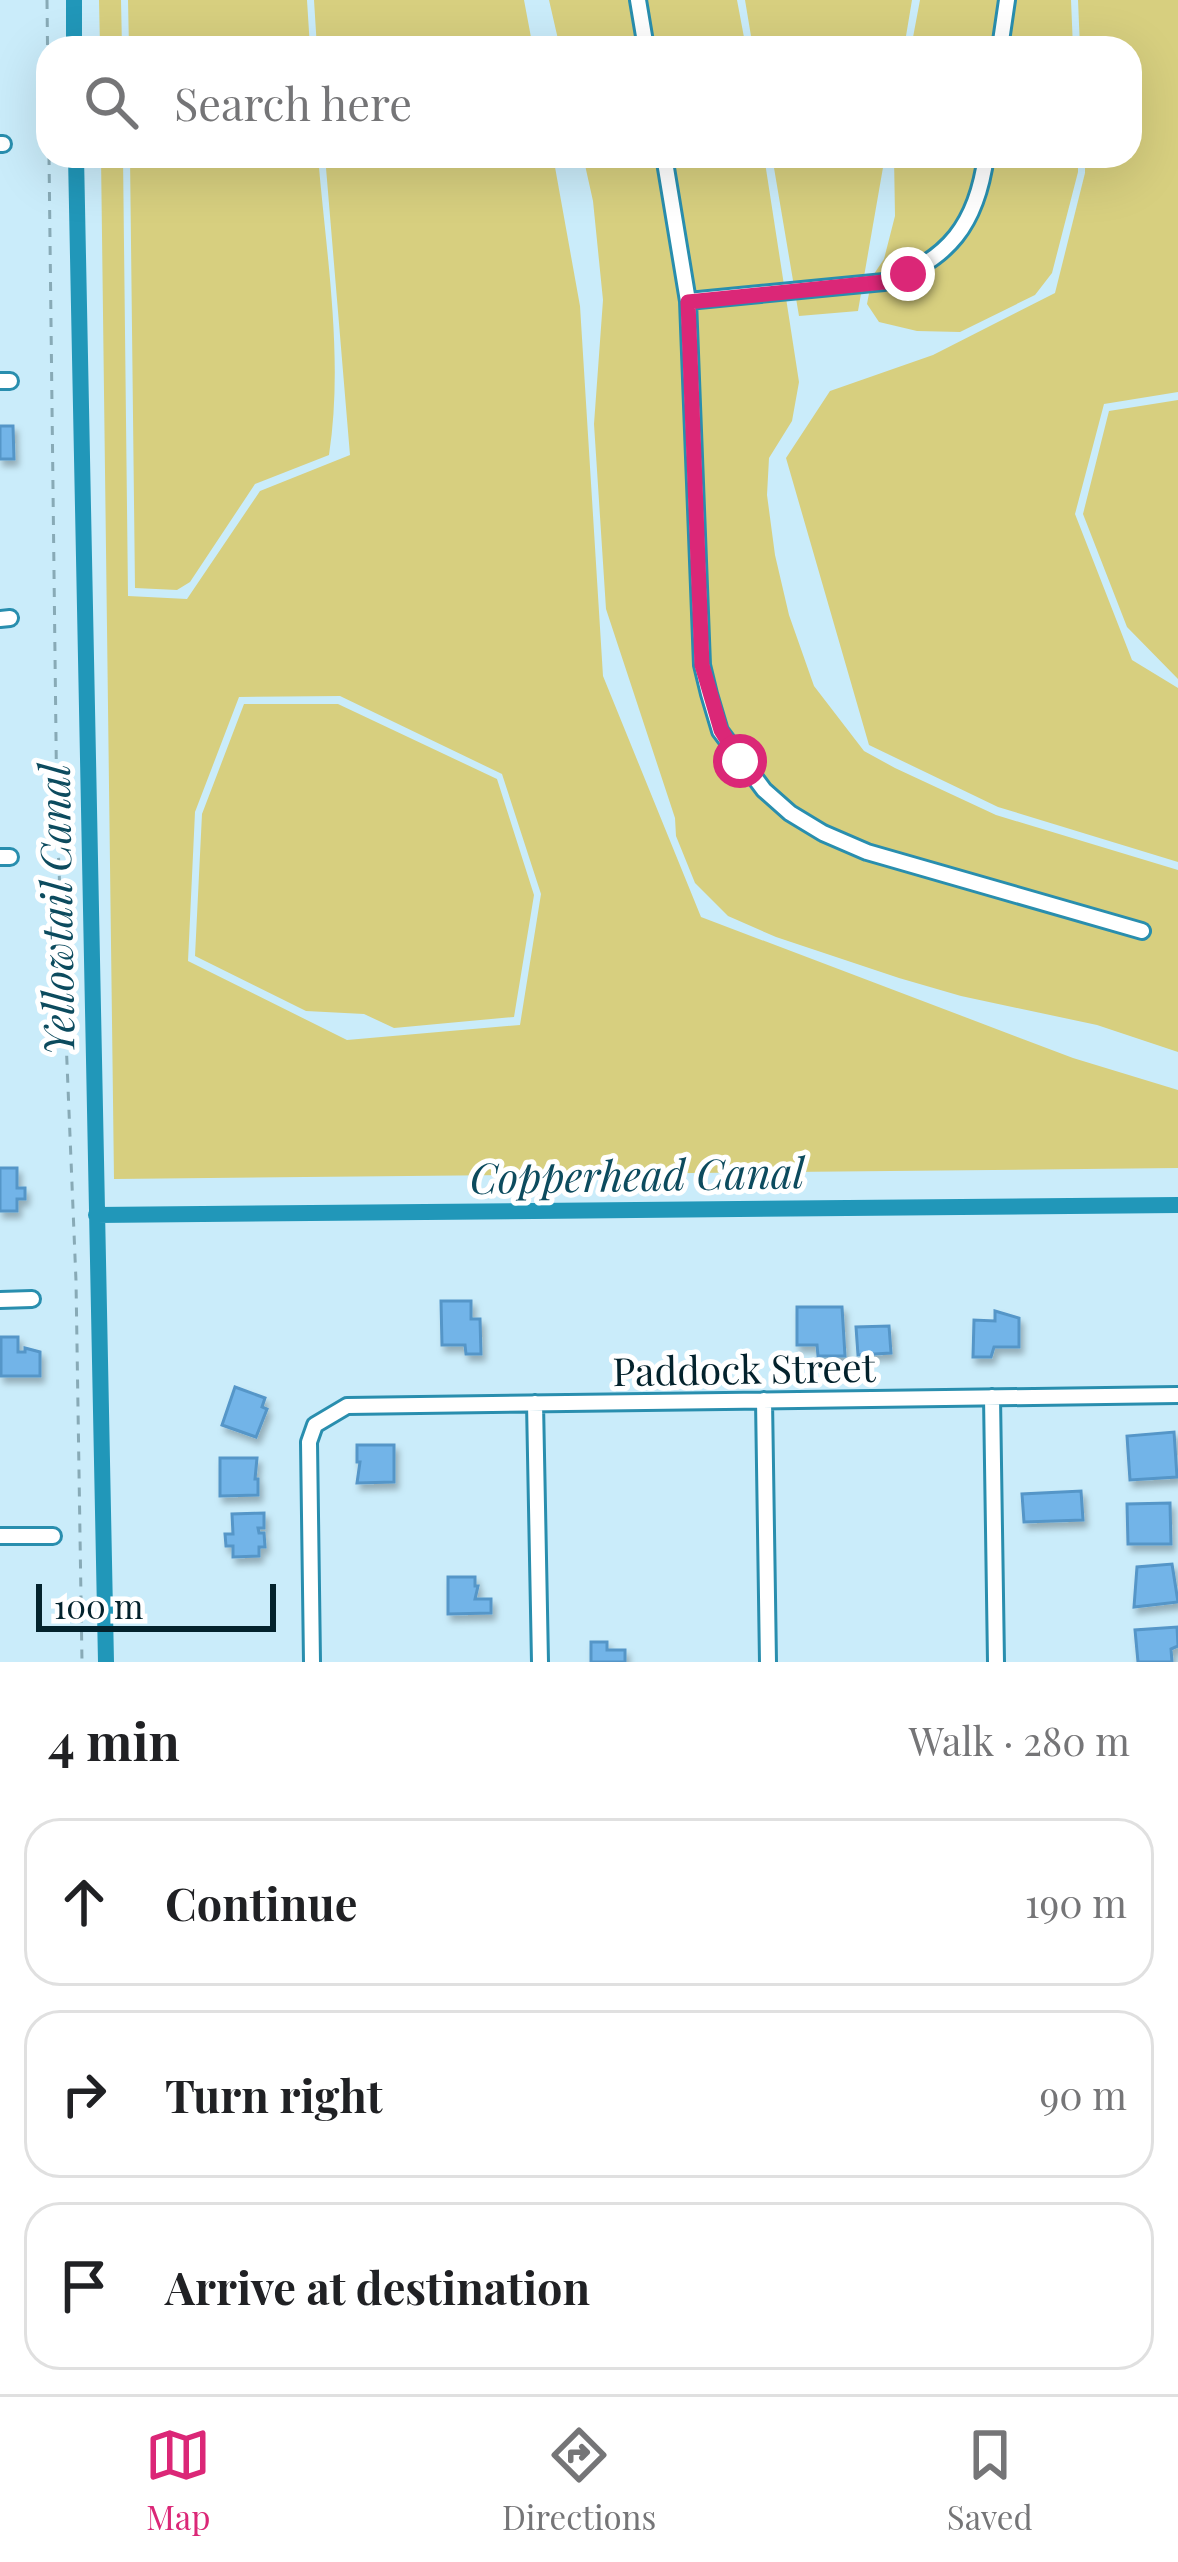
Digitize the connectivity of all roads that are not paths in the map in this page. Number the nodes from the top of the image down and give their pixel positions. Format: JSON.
{"nodes":[{"id":1,"x":638,"y":0,"type":"edge"},
{"id":2,"x":1007,"y":0,"type":"edge"},
{"id":3,"x":644,"y":36,"type":"edge"},
{"id":4,"x":1002,"y":36,"type":"edge"},
{"id":5,"x":666,"y":168,"type":"edge"},
{"id":6,"x":983,"y":168,"type":"edge"},
{"id":7,"x":688,"y":302,"type":"junction"},
{"id":8,"x":1142,"y":932,"type":"dead end"},
{"id":9,"x":32,"y":1299,"type":"dead end"},
{"id":10,"x":0,"y":1300,"type":"edge"},
{"id":11,"x":1178,"y":1395,"type":"edge"},
{"id":12,"x":992,"y":1397,"type":"junction"},
{"id":13,"x":764,"y":1400,"type":"junction"},
{"id":14,"x":535,"y":1403,"type":"junction"},
{"id":15,"x":0,"y":1536,"type":"edge"},
{"id":16,"x":53,"y":1536,"type":"dead end"},
{"id":17,"x":311,"y":1662,"type":"edge"},
{"id":18,"x":540,"y":1662,"type":"edge"},
{"id":19,"x":768,"y":1662,"type":"edge"},
{"id":20,"x":996,"y":1662,"type":"edge"}],
"edges":[{"from":1,"to":3,"type":"street"},
{"from":2,"to":4,"type":"street"},
{"from":5,"to":7,"type":"street"},
{"from":6,"to":7,"type":"street"},
{"from":7,"to":8,"type":"street"},
{"from":9,"to":10,"type":"street"},
{"from":11,"to":12,"type":"street","name":"Paddock Street"},
{"from":12,"to":13,"type":"street","name":"Paddock Street"},
{"from":12,"to":20,"type":"street"},
{"from":13,"to":14,"type":"street","name":"Paddock Street"},
{"from":13,"to":19,"type":"street"},
{"from":14,"to":17,"type":"street","name":"Paddock Street"},
{"from":14,"to":18,"type":"street"},
{"from":15,"to":16,"type":"street"}]}
